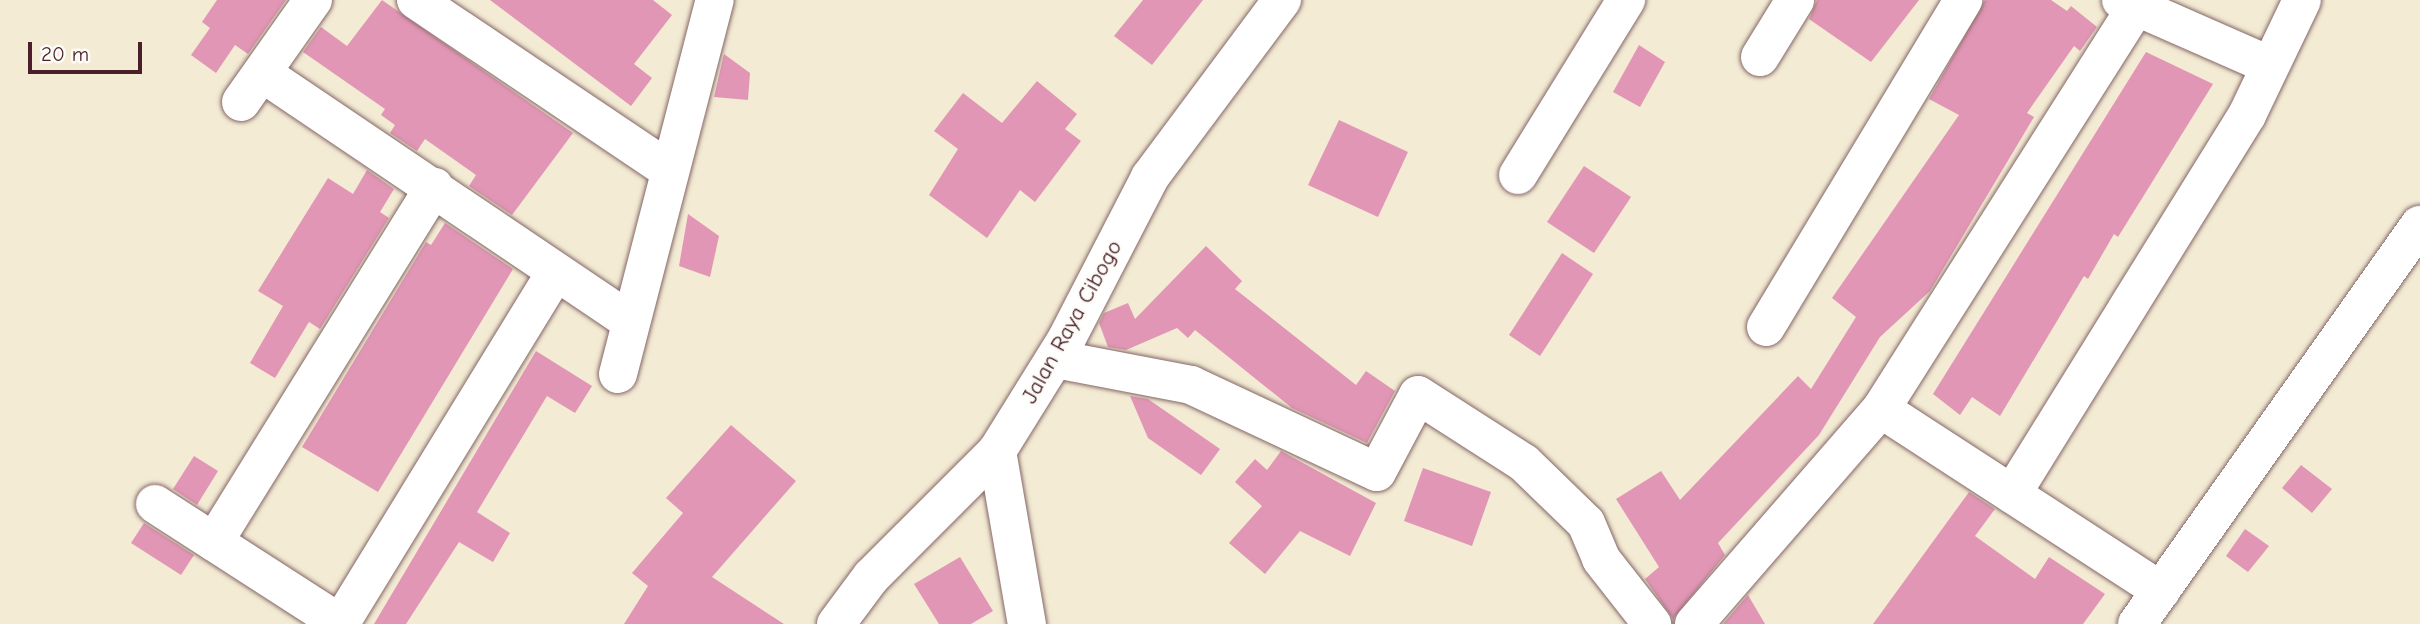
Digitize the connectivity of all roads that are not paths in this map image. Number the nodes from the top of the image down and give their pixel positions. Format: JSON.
{"nodes":[{"id":1,"x":313,"y":0,"type":"edge"},
{"id":2,"x":416,"y":0,"type":"edge"},
{"id":3,"x":1282,"y":0,"type":"edge"},
{"id":4,"x":1626,"y":0,"type":"edge"},
{"id":5,"x":1795,"y":0,"type":"edge"},
{"id":6,"x":1963,"y":0,"type":"edge"},
{"id":7,"x":2302,"y":0,"type":"edge"},
{"id":8,"x":2129,"y":3,"type":"edge"},
{"id":9,"x":702,"y":6,"type":"edge"},
{"id":10,"x":1760,"y":57,"type":"dead end"},
{"id":11,"x":2267,"y":64,"type":"junction"},
{"id":12,"x":669,"y":170,"type":"junction"},
{"id":13,"x":1518,"y":175,"type":"dead end"},
{"id":14,"x":434,"y":187,"type":"junction"},
{"id":15,"x":2420,"y":225,"type":"edge"},
{"id":16,"x":556,"y":272,"type":"junction"},
{"id":17,"x":629,"y":321,"type":"junction"},
{"id":18,"x":1766,"y":327,"type":"dead end"},
{"id":19,"x":1055,"y":359,"type":"junction"},
{"id":20,"x":618,"y":374,"type":"dead end"},
{"id":21,"x":1881,"y":409,"type":"junction"},
{"id":22,"x":997,"y":451,"type":"junction"},
{"id":23,"x":2012,"y":494,"type":"junction"},
{"id":24,"x":155,"y":504,"type":"dead end"},
{"id":25,"x":214,"y":542,"type":"junction"},
{"id":26,"x":2161,"y":590,"type":"junction"},
{"id":27,"x":341,"y":624,"type":"edge"},
{"id":28,"x":836,"y":624,"type":"edge"},
{"id":29,"x":1027,"y":624,"type":"edge"},
{"id":30,"x":1651,"y":624,"type":"edge"},
{"id":31,"x":1694,"y":624,"type":"edge"},
{"id":32,"x":2137,"y":624,"type":"edge"}],
"edges":[{"from":1,"to":14,"type":"street"},
{"from":2,"to":12,"type":"street"},
{"from":3,"to":19,"type":"street","name":"Jalan Raya Cibogo"},
{"from":4,"to":13,"type":"street"},
{"from":5,"to":10,"type":"street"},
{"from":6,"to":18,"type":"street"},
{"from":7,"to":11,"type":"street"},
{"from":8,"to":11,"type":"street"},
{"from":8,"to":21,"type":"street"},
{"from":9,"to":12,"type":"street"},
{"from":11,"to":23,"type":"street"},
{"from":12,"to":17,"type":"street"},
{"from":14,"to":16,"type":"street"},
{"from":14,"to":25,"type":"street"},
{"from":15,"to":26,"type":"street"},
{"from":16,"to":17,"type":"street"},
{"from":16,"to":27,"type":"street"},
{"from":17,"to":20,"type":"street"},
{"from":19,"to":22,"type":"street","name":"Jalan Raya Cibogo"},
{"from":19,"to":30,"type":"street"},
{"from":21,"to":23,"type":"street"},
{"from":21,"to":31,"type":"street"},
{"from":22,"to":28,"type":"street","name":"Jalan Raya Cibogo"},
{"from":22,"to":29,"type":"street"},
{"from":23,"to":26,"type":"street"},
{"from":24,"to":25,"type":"street"},
{"from":25,"to":27,"type":"street"},
{"from":26,"to":32,"type":"street"}]}
